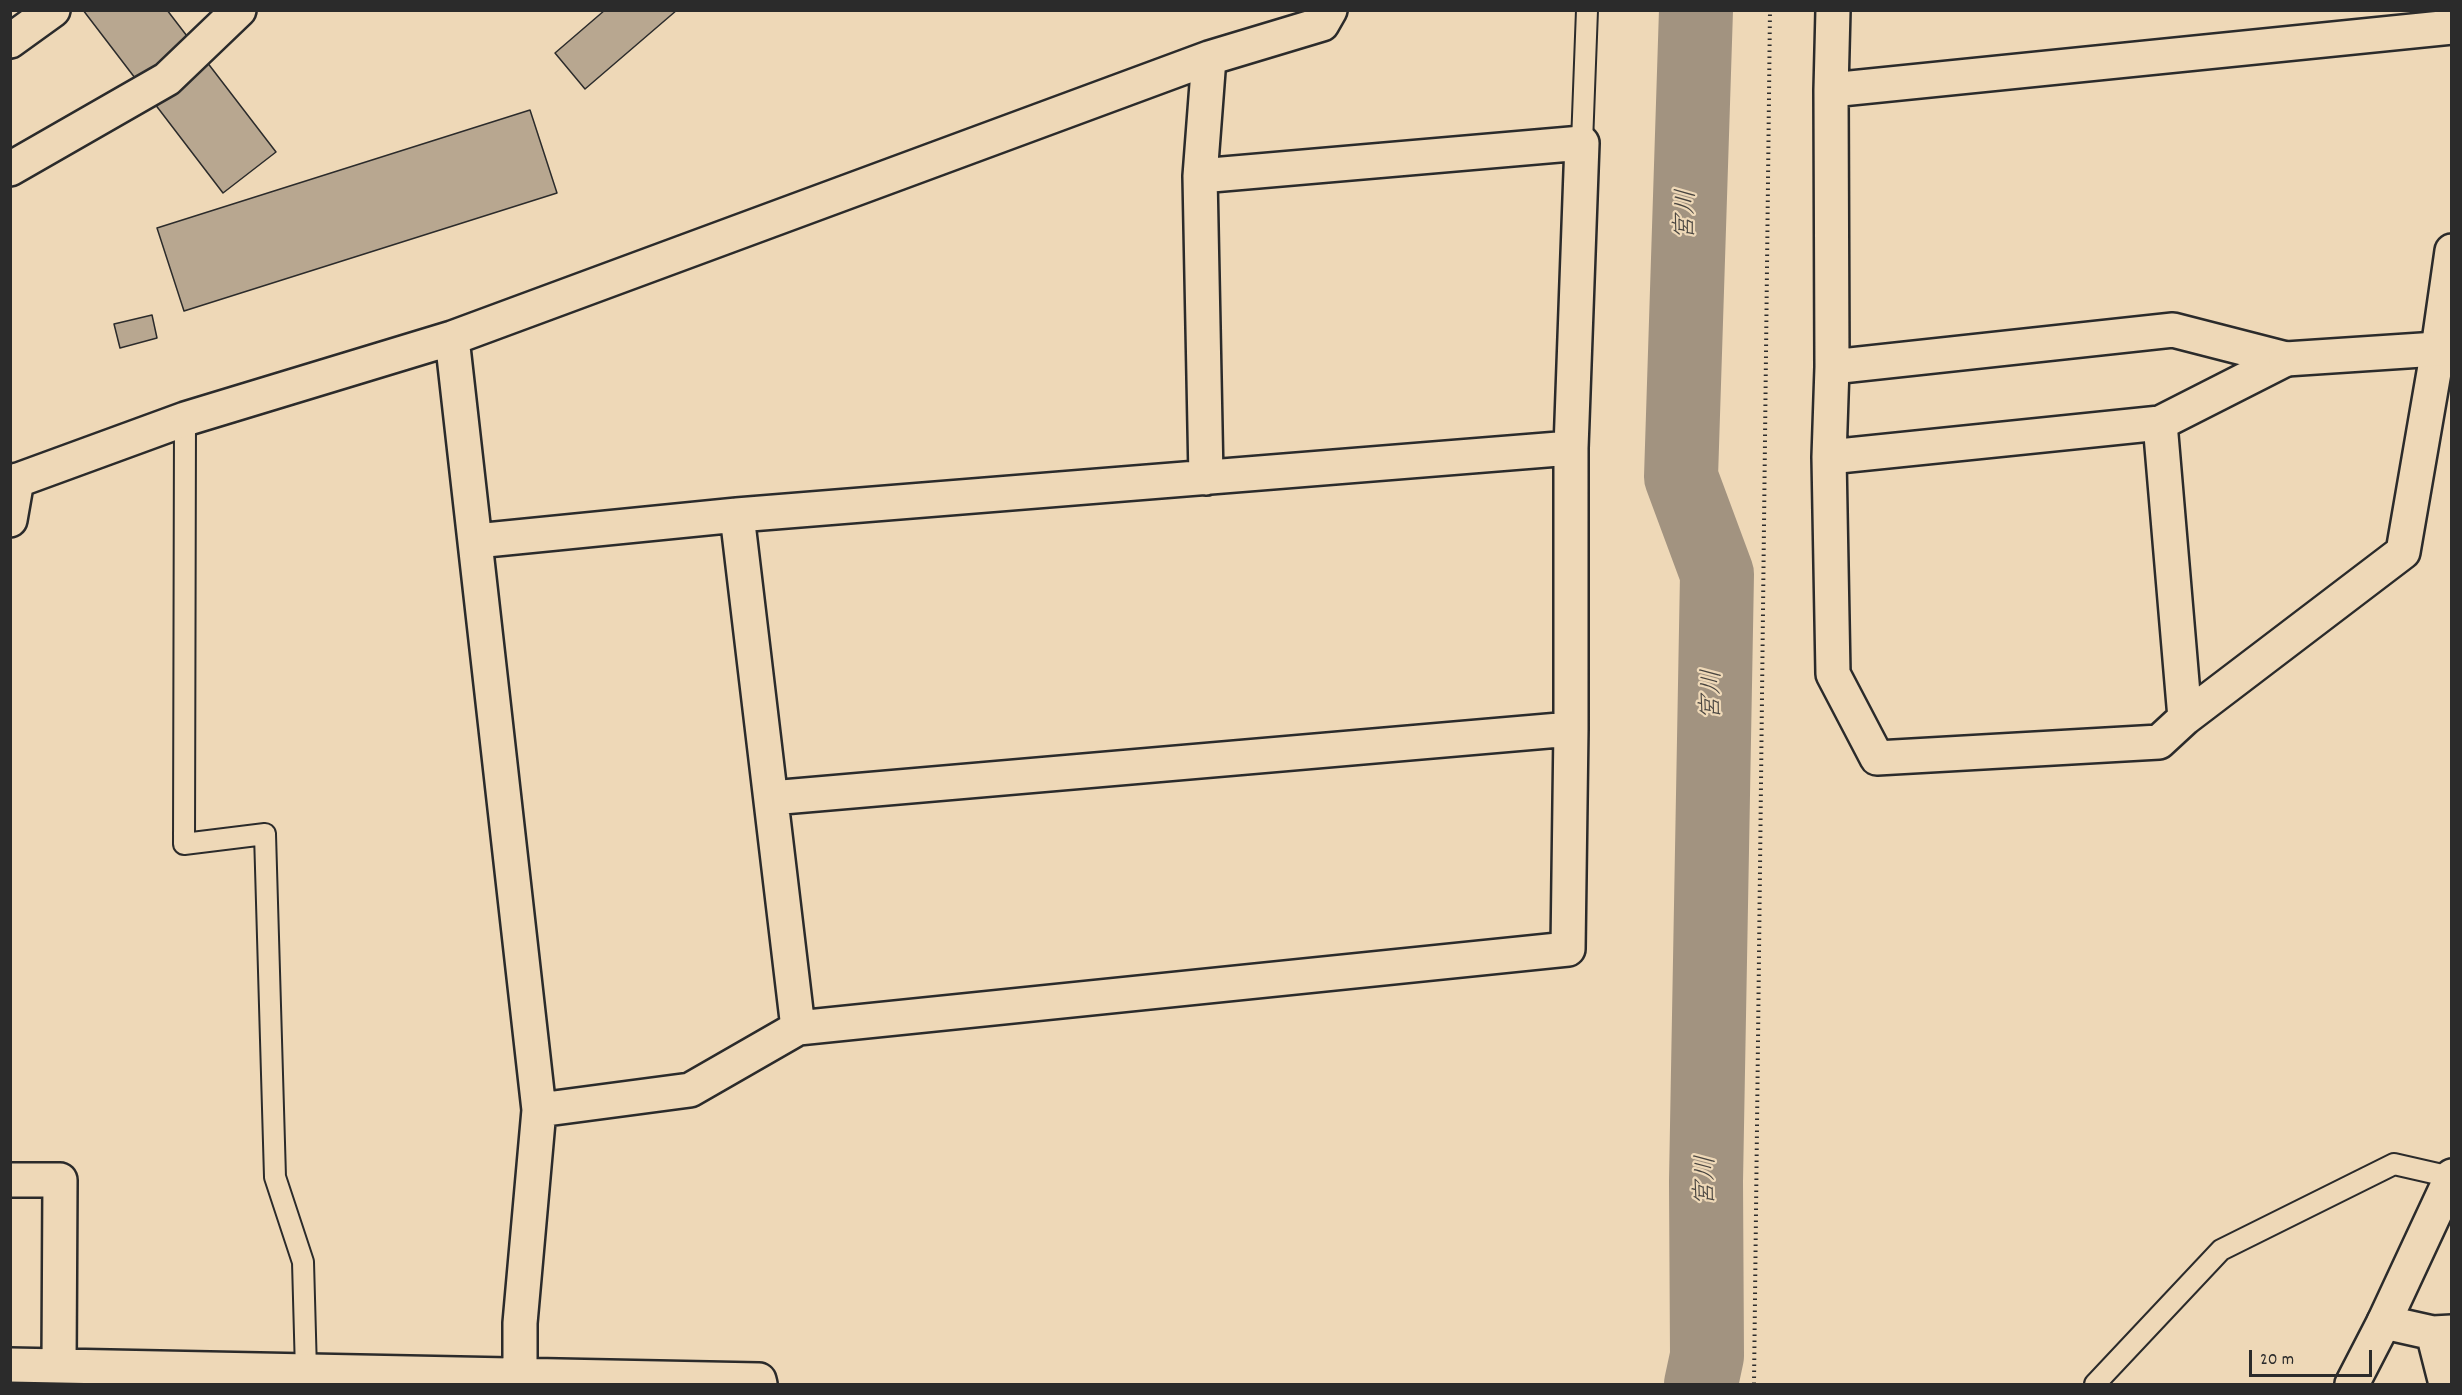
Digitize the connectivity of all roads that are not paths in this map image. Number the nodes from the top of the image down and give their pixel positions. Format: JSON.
{"nodes":[{"id":1,"x":53,"y":10,"type":"edge"},
{"id":2,"x":239,"y":10,"type":"edge"},
{"id":3,"x":1330,"y":10,"type":"edge"},
{"id":4,"x":1587,"y":10,"type":"edge"},
{"id":5,"x":1833,"y":10,"type":"edge"},
{"id":6,"x":2451,"y":27,"type":"edge"},
{"id":7,"x":10,"y":41,"type":"edge"},
{"id":8,"x":1209,"y":58,"type":"junction"},
{"id":9,"x":1831,"y":90,"type":"junction"},
{"id":10,"x":1582,"y":143,"type":"junction"},
{"id":11,"x":10,"y":170,"type":"edge"},
{"id":12,"x":1200,"y":176,"type":"junction"},
{"id":13,"x":2451,"y":251,"type":"edge"},
{"id":14,"x":452,"y":338,"type":"junction"},
{"id":15,"x":2445,"y":349,"type":"edge"},
{"id":16,"x":2286,"y":359,"type":"junction"},
{"id":17,"x":1832,"y":367,"type":"junction"},
{"id":18,"x":185,"y":419,"type":"junction"},
{"id":19,"x":2160,"y":423,"type":"junction"},
{"id":20,"x":1570,"y":448,"type":"junction"},
{"id":21,"x":1829,"y":457,"type":"junction"},
{"id":22,"x":1206,"y":478,"type":"junction"},
{"id":23,"x":14,"y":482,"type":"edge"},
{"id":24,"x":738,"y":515,"type":"junction"},
{"id":25,"x":10,"y":520,"type":"edge"},
{"id":26,"x":476,"y":541,"type":"junction"},
{"id":27,"x":2185,"y":718,"type":"junction"},
{"id":28,"x":1571,"y":729,"type":"junction"},
{"id":29,"x":771,"y":798,"type":"junction"},
{"id":30,"x":798,"y":1028,"type":"junction"},
{"id":31,"x":539,"y":1110,"type":"junction"},
{"id":32,"x":2451,"y":1176,"type":"edge"},
{"id":33,"x":10,"y":1180,"type":"edge"},
{"id":34,"x":2384,"y":1322,"type":"junction"},
{"id":35,"x":2442,"y":1333,"type":"edge"},
{"id":36,"x":10,"y":1365,"type":"edge"},
{"id":37,"x":59,"y":1366,"type":"junction"},
{"id":38,"x":306,"y":1371,"type":"junction"},
{"id":39,"x":520,"y":1380,"type":"edge"},
{"id":40,"x":760,"y":1384,"type":"edge"},
{"id":41,"x":2095,"y":1384,"type":"edge"},
{"id":42,"x":2352,"y":1384,"type":"edge"},
{"id":43,"x":2446,"y":1384,"type":"edge"}],
"edges":[{"from":1,"to":7,"type":"main road"},
{"from":2,"to":11,"type":"main road"},
{"from":3,"to":8,"type":"main road"},
{"from":4,"to":10,"type":"lane"},
{"from":5,"to":9,"type":"main road"},
{"from":6,"to":9,"type":"main road"},
{"from":8,"to":12,"type":"main road"},
{"from":8,"to":14,"type":"main road"},
{"from":9,"to":17,"type":"main road"},
{"from":10,"to":12,"type":"main road"},
{"from":10,"to":20,"type":"main road"},
{"from":12,"to":22,"type":"main road"},
{"from":13,"to":15,"type":"main road"},
{"from":14,"to":18,"type":"main road"},
{"from":14,"to":26,"type":"main road"},
{"from":15,"to":16,"type":"main road"},
{"from":15,"to":27,"type":"main road"},
{"from":16,"to":17,"type":"main road"},
{"from":16,"to":19,"type":"main road"},
{"from":17,"to":21,"type":"main road"},
{"from":18,"to":23,"type":"main road"},
{"from":18,"to":38,"type":"lane"},
{"from":19,"to":21,"type":"main road"},
{"from":19,"to":27,"type":"main road"},
{"from":20,"to":22,"type":"main road"},
{"from":20,"to":28,"type":"main road"},
{"from":21,"to":27,"type":"main road"},
{"from":22,"to":24,"type":"main road"},
{"from":23,"to":25,"type":"main road"},
{"from":24,"to":26,"type":"main road"},
{"from":24,"to":29,"type":"main road"},
{"from":26,"to":31,"type":"main road"},
{"from":28,"to":29,"type":"main road"},
{"from":28,"to":30,"type":"main road"},
{"from":29,"to":30,"type":"main road"},
{"from":30,"to":31,"type":"main road"},
{"from":31,"to":39,"type":"main road"},
{"from":32,"to":34,"type":"main road"},
{"from":32,"to":41,"type":"lane"},
{"from":33,"to":37,"type":"main road"},
{"from":34,"to":35,"type":"main road"},
{"from":34,"to":42,"type":"main road"},
{"from":35,"to":43,"type":"main road"},
{"from":36,"to":37,"type":"main road"},
{"from":37,"to":38,"type":"main road"},
{"from":38,"to":39,"type":"main road"},
{"from":39,"to":40,"type":"main road"}]}
